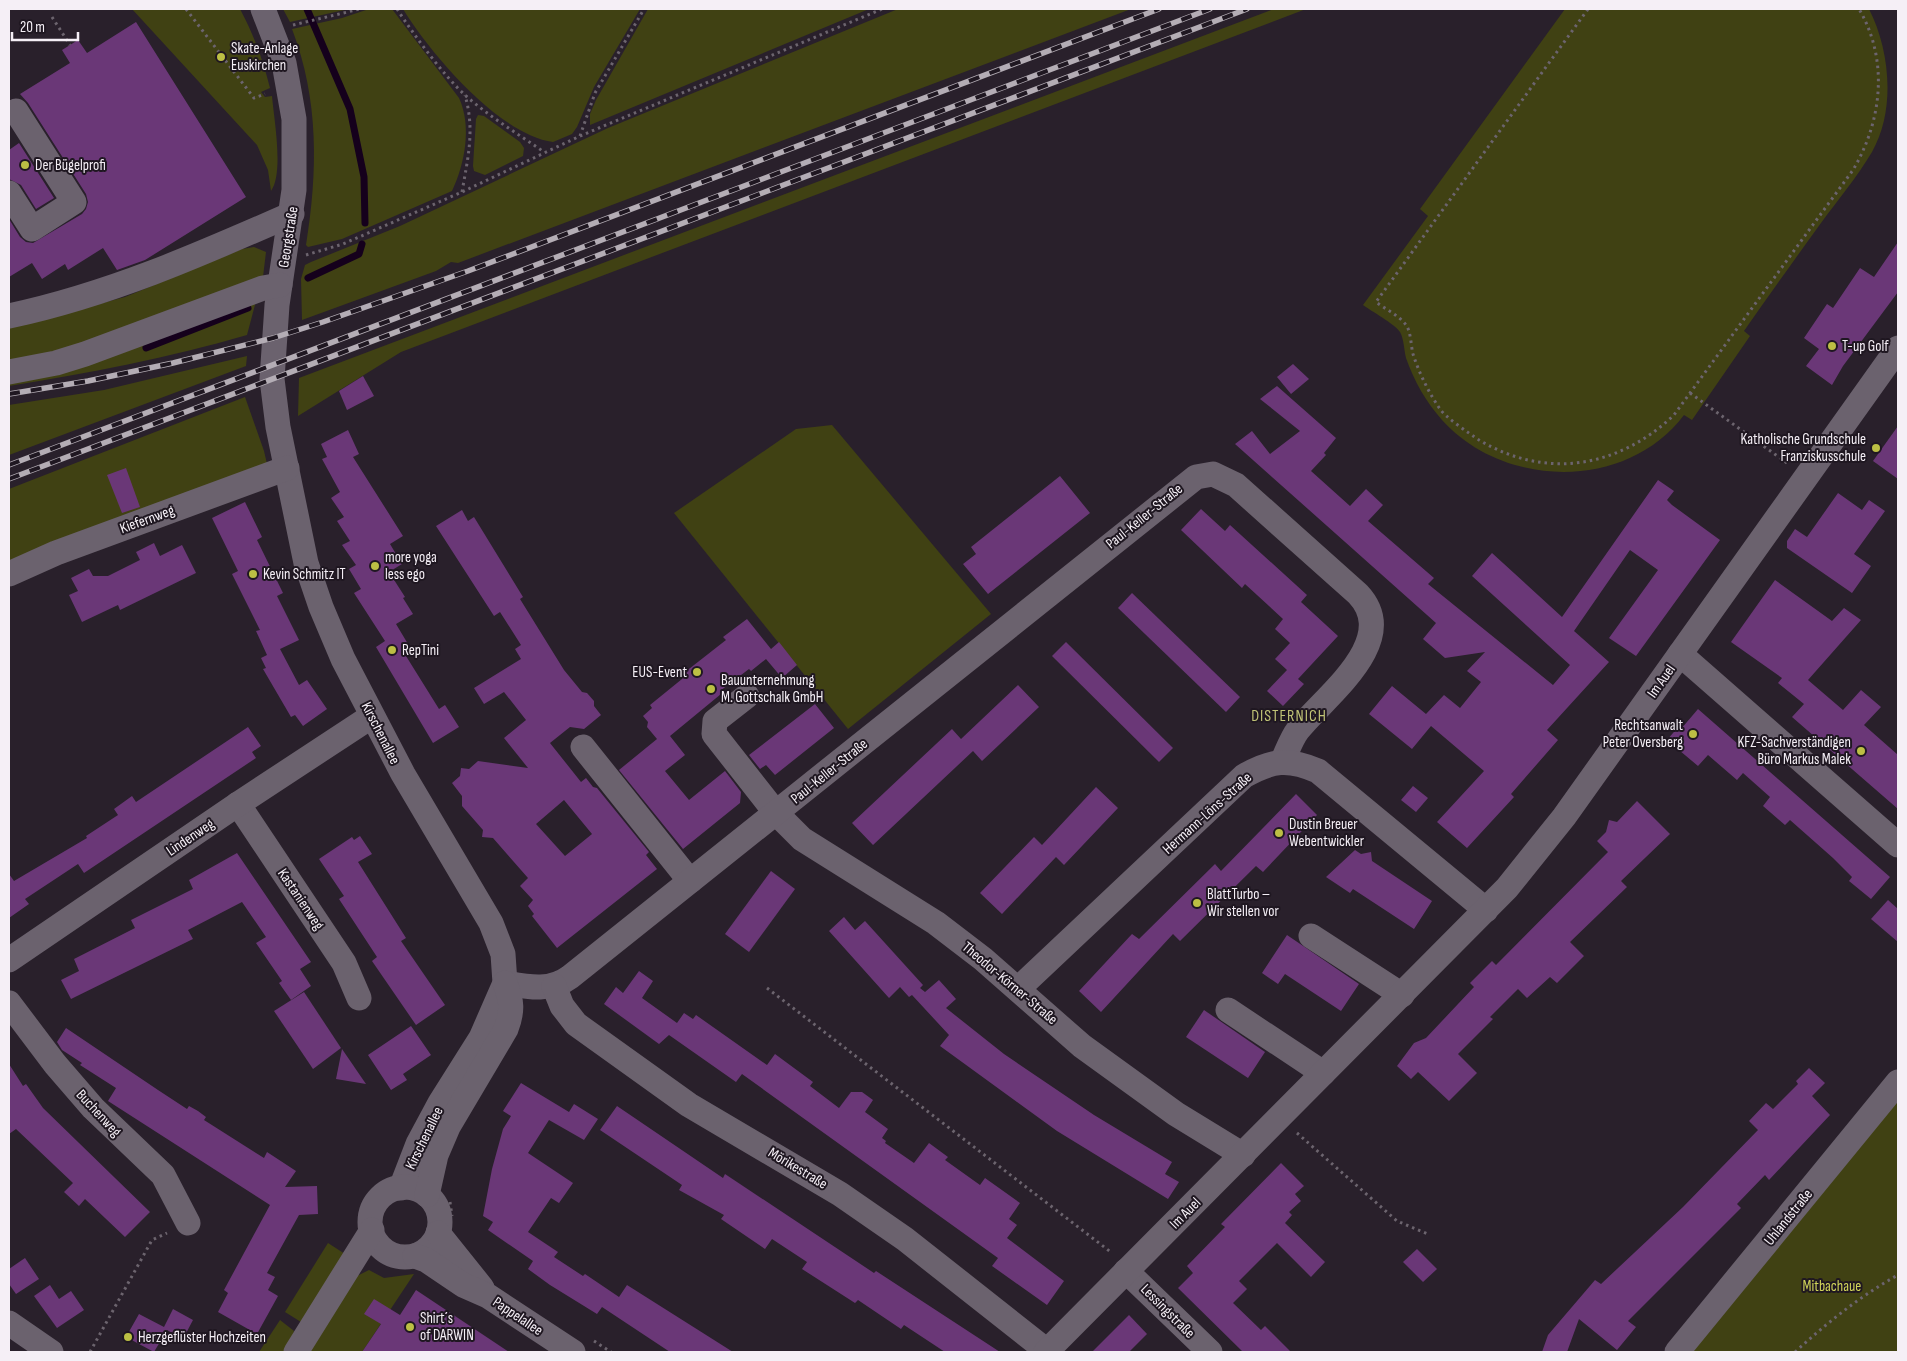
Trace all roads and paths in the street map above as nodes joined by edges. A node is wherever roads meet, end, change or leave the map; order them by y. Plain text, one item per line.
1 (186, 9) edge
2 (263, 9) edge
3 (360, 9) edge
4 (397, 9) edge
5 (644, 9) edge
6 (882, 9) edge
7 (1588, 9) edge
8 (1859, 9) edge
9 (52, 17) dead end
10 (292, 25) dead end
11 (70, 45) dead end
12 (464, 95) junction
13 (254, 98) dead end
14 (16, 111) dead end
15 (580, 136) junction
16 (545, 152) junction
17 (462, 192) junction
18 (9, 193) edge
19 (292, 214) junction
20 (301, 256) dead end
21 (280, 285) junction
22 (9, 316) edge
23 (1898, 348) edge
24 (9, 372) edge
25 (1690, 393) junction
26 (287, 468) junction
27 (1806, 477) junction
28 (9, 574) edge
29 (1680, 654) junction
30 (747, 696) dead end
31 (372, 716) junction
32 (583, 747) dead end
33 (1282, 762) junction
34 (238, 804) junction
35 (776, 813) junction
36 (1898, 845) edge
37 (690, 881) junction
38 (1486, 910) junction
39 (1311, 936) dead end
40 (9, 960) edge
41 (505, 983) junction
42 (554, 986) junction
43 (767, 988) dead end
44 (1018, 989) junction
45 (1402, 995) junction
46 (359, 998) dead end
47 (9, 1003) edge
48 (1228, 1010) dead end
49 (1323, 1073) junction
50 (1898, 1082) edge
51 (1279, 1118) junction
52 (1243, 1155) junction
53 (401, 1188) junction
54 (426, 1195) junction
55 (188, 1223) joint
56 (372, 1230) junction
57 (438, 1233) junction
58 (1428, 1234) dead end
59 (404, 1255) junction
60 (1126, 1271) junction
61 (1898, 1275) edge
62 (334, 1292) junction
63 (488, 1296) junction
64 (9, 1324) edge
65 (51, 1352) edge
66 (90, 1352) edge
67 (296, 1352) edge
68 (573, 1352) edge
69 (1047, 1352) edge
70 (1210, 1352) edge
71 (1677, 1352) edge
72 (1795, 1352) edge

1 - 13 path
2 - 19 street, Georgstraße
3 - 10 path
4 - 12 path
5 - 15 path
6 - 15 path
7 - 25 path
8 - 25 path
9 - 11 path
12 - 16 path
12 - 17 path
14 - 18 street
15 - 16 path
16 - 17 path
17 - 20 path
19 - 21 street, Georgstraße
19 - 22 street
21 - 24 street
21 - 26 street, Georgstraße
23 - 27 street, Im Auel
25 - 27 path
26 - 28 street, Kiefernweg
26 - 31 street, Kirschenallee
27 - 29 street, Im Auel
29 - 36 street
29 - 38 street, Im Auel
30 - 35 street, Paul-Keller-Straße
31 - 34 street, Lindenweg
31 - 41 street, Kirschenallee
32 - 37 street
33 - 35 street, Paul-Keller-Straße
33 - 38 street, Hermann-Löns-Straße
33 - 44 street, Hermann-Löns-Straße
34 - 40 street, Lindenweg
34 - 46 street, Kastanienweg
35 - 37 street, Paul-Keller-Straße
35 - 44 street, Theodor-Körner-Straße
37 - 42 street, Paul-Keller-Straße
38 - 45 street, Im Auel
39 - 45 street
41 - 42 street, Paul-Keller-Straße
41 - 53 street, Kirschenallee
41 - 54 street, Kirschenallee
42 - 69 street, Mörikestraße
43 - 60 path
44 - 52 street, Theodor-Körner-Straße
45 - 49 street, Im Auel
47 - 55 street, Buchenweg
48 - 49 street
49 - 51 street, Im Auel
50 - 71 street, Uhlandstraße
51 - 52 street, Im Auel
51 - 58 path
52 - 60 street, Im Auel
53 - 54 street
53 - 56 street
54 - 57 street
55 - 66 path
56 - 59 street
56 - 62 street
57 - 59 street
57 - 63 street, Pappelallee
59 - 62 street
59 - 63 street, Pappelallee
60 - 69 street, Im Auel
60 - 70 street, Lessingstraße
61 - 72 path
62 - 67 street
63 - 68 street, Pappelallee
64 - 65 street

